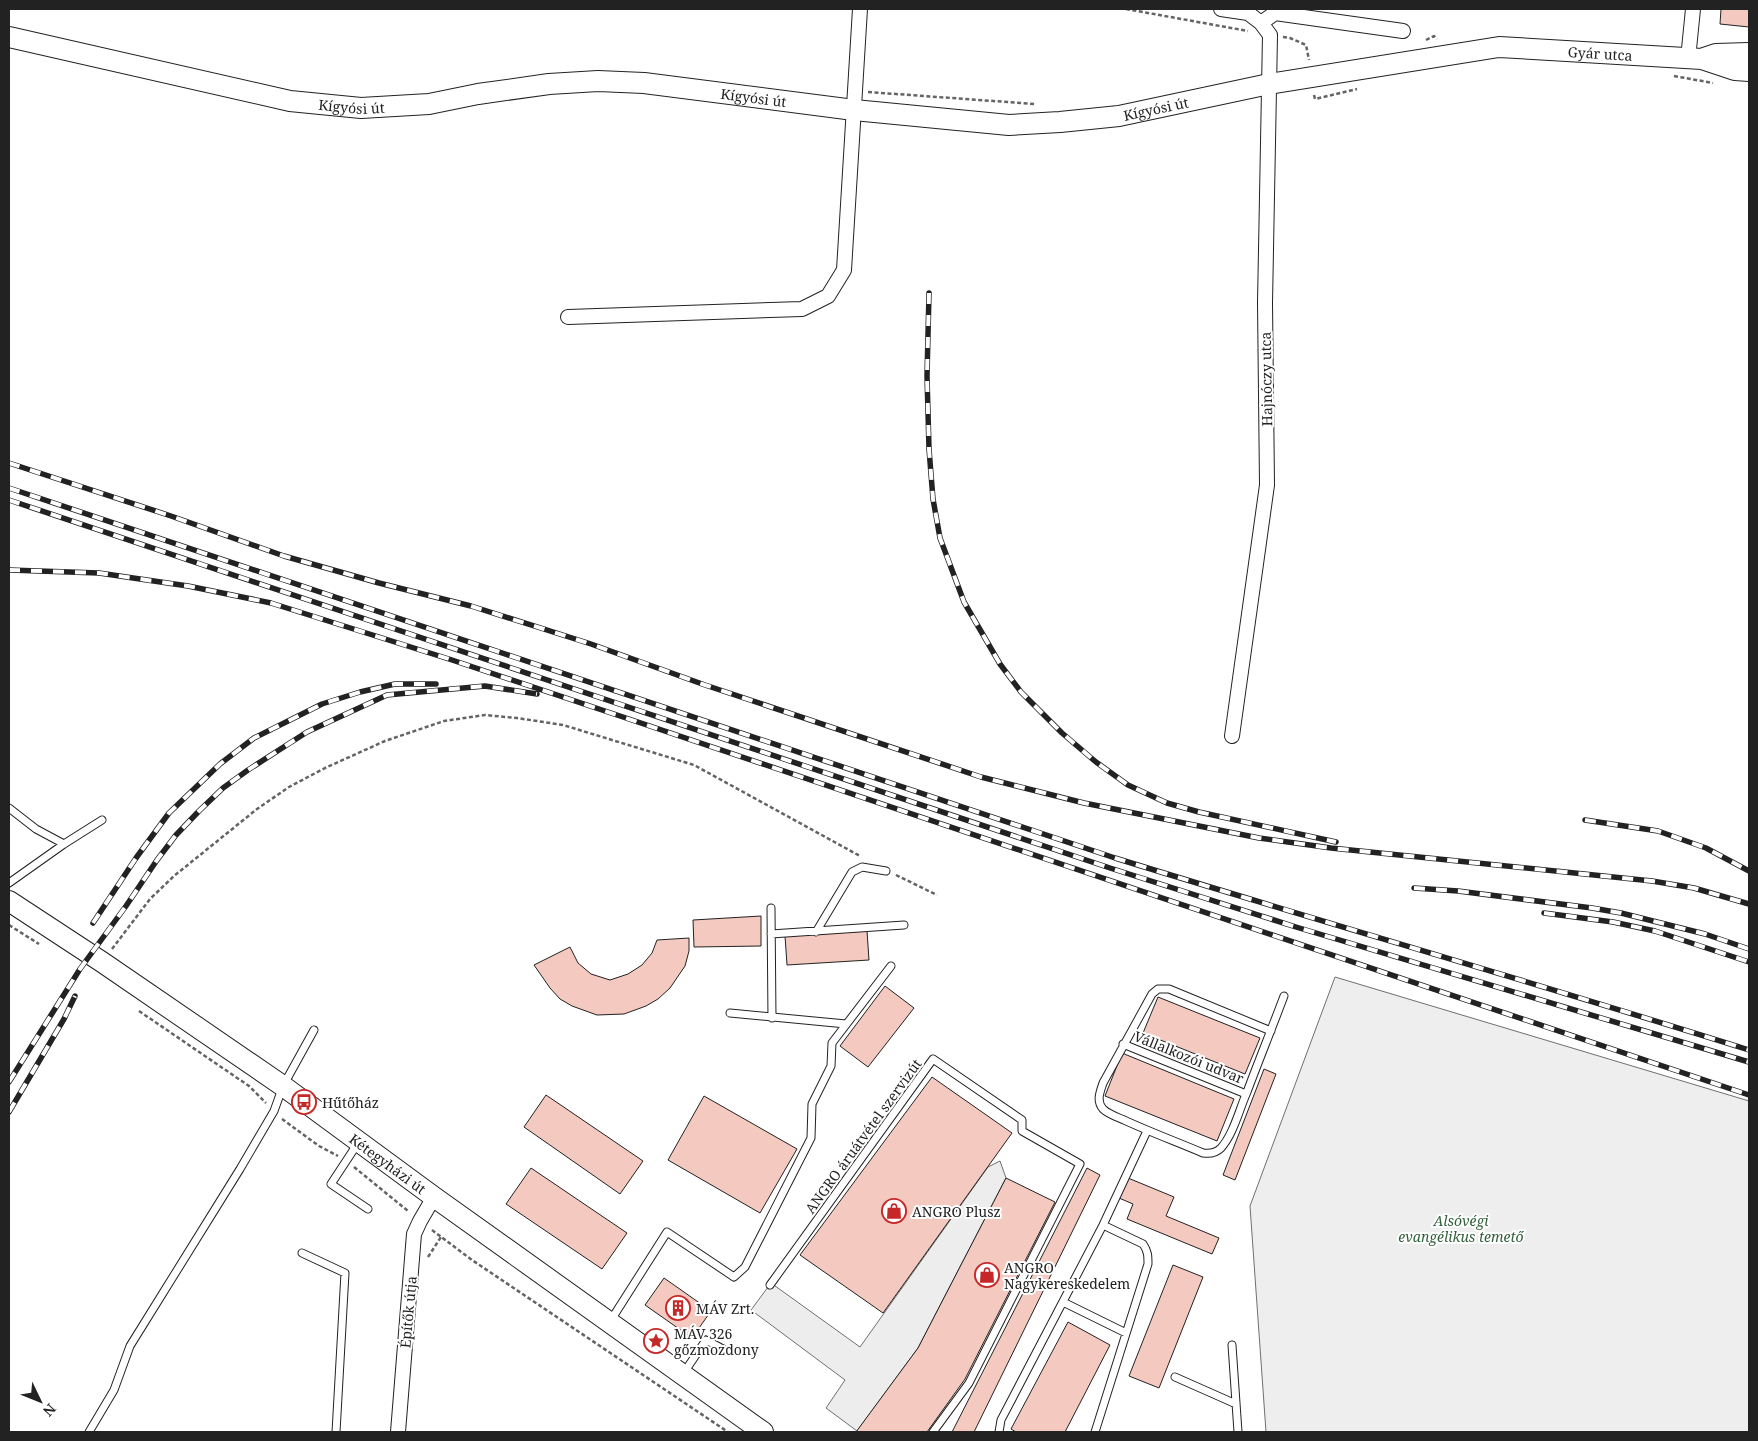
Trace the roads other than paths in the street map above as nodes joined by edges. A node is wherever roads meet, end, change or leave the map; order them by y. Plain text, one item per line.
1 (860, 9) edge
2 (1221, 9) edge
3 (1693, 9) edge
4 (1261, 23) junction
5 (1402, 30) dead end
6 (9, 37) edge
7 (1499, 47) joint
8 (1749, 53) edge
9 (1695, 59) junction
10 (1749, 72) edge
11 (1269, 84) junction
12 (854, 101) junction
13 (568, 317) dead end
14 (1232, 736) dead end
15 (9, 808) edge
16 (102, 820) dead end
17 (64, 844) junction
18 (886, 871) road end
19 (9, 883) edge
20 (9, 901) edge
21 (771, 908) dead end
22 (904, 926) dead end
23 (816, 932) junction
24 (772, 934) junction
25 (891, 966) dead end
26 (1284, 996) dead end
27 (730, 1013) dead end
28 (772, 1018) junction
29 (846, 1024) junction
30 (314, 1030) dead end
31 (1271, 1031) junction
32 (1123, 1044) junction
33 (283, 1086) junction
34 (1246, 1094) junction
35 (1147, 1131) junction
36 (358, 1143) junction
37 (434, 1197) junction
38 (368, 1209) dead end
39 (1103, 1225) junction
40 (302, 1253) dead end
41 (770, 1286) dead end
42 (1063, 1302) junction
43 (610, 1323) junction
44 (1126, 1333) junction
45 (1232, 1345) dead end
46 (723, 1349) dead end
47 (682, 1374) junction
48 (1174, 1377) dead end
49 (1236, 1404) junction
50 (89, 1432) edge
51 (336, 1432) edge
52 (398, 1432) edge
53 (764, 1432) edge
54 (933, 1432) edge
55 (999, 1432) edge
56 (1095, 1432) edge
57 (1238, 1432) edge

1 - 12 street
2 - 4 street
3 - 9 street
4 - 5 street
4 - 11 street, Hajnóczy utca
6 - 12 main road, Kígyósi út
7 - 9 main road, Gyár utca
7 - 11 main road, Kígyósi út
8 - 9 main road, Gyár utca
9 - 10 main road, Gyár utca
11 - 12 main road, Kígyósi út
11 - 14 street, Hajnóczy utca
12 - 13 street
15 - 17 lane
16 - 17 lane
17 - 19 lane
18 - 23 lane
20 - 33 main road, Kétegyházi út
21 - 24 lane
22 - 23 lane
23 - 24 lane
24 - 28 lane
25 - 29 lane
26 - 31 lane
27 - 28 lane
28 - 29 lane
29 - 43 lane
30 - 33 lane
31 - 32 lane
31 - 34 lane
32 - 34 lane, Vállalkozói udvar
32 - 35 lane
33 - 36 main road, Kétegyházi út
33 - 50 lane
34 - 35 lane
35 - 39 lane
36 - 37 main road, Kétegyházi út
36 - 38 lane
37 - 43 main road, Kétegyházi út
37 - 52 street, Építők útja
39 - 42 lane
39 - 44 lane
40 - 51 lane
41 - 54 lane, ANGRO áruátvétel szervizút
42 - 44 lane
42 - 55 lane
43 - 47 main road, Kétegyházi út
44 - 56 lane
45 - 49 lane
46 - 47 lane
47 - 53 main road, Kétegyházi út
48 - 49 lane
49 - 57 lane

